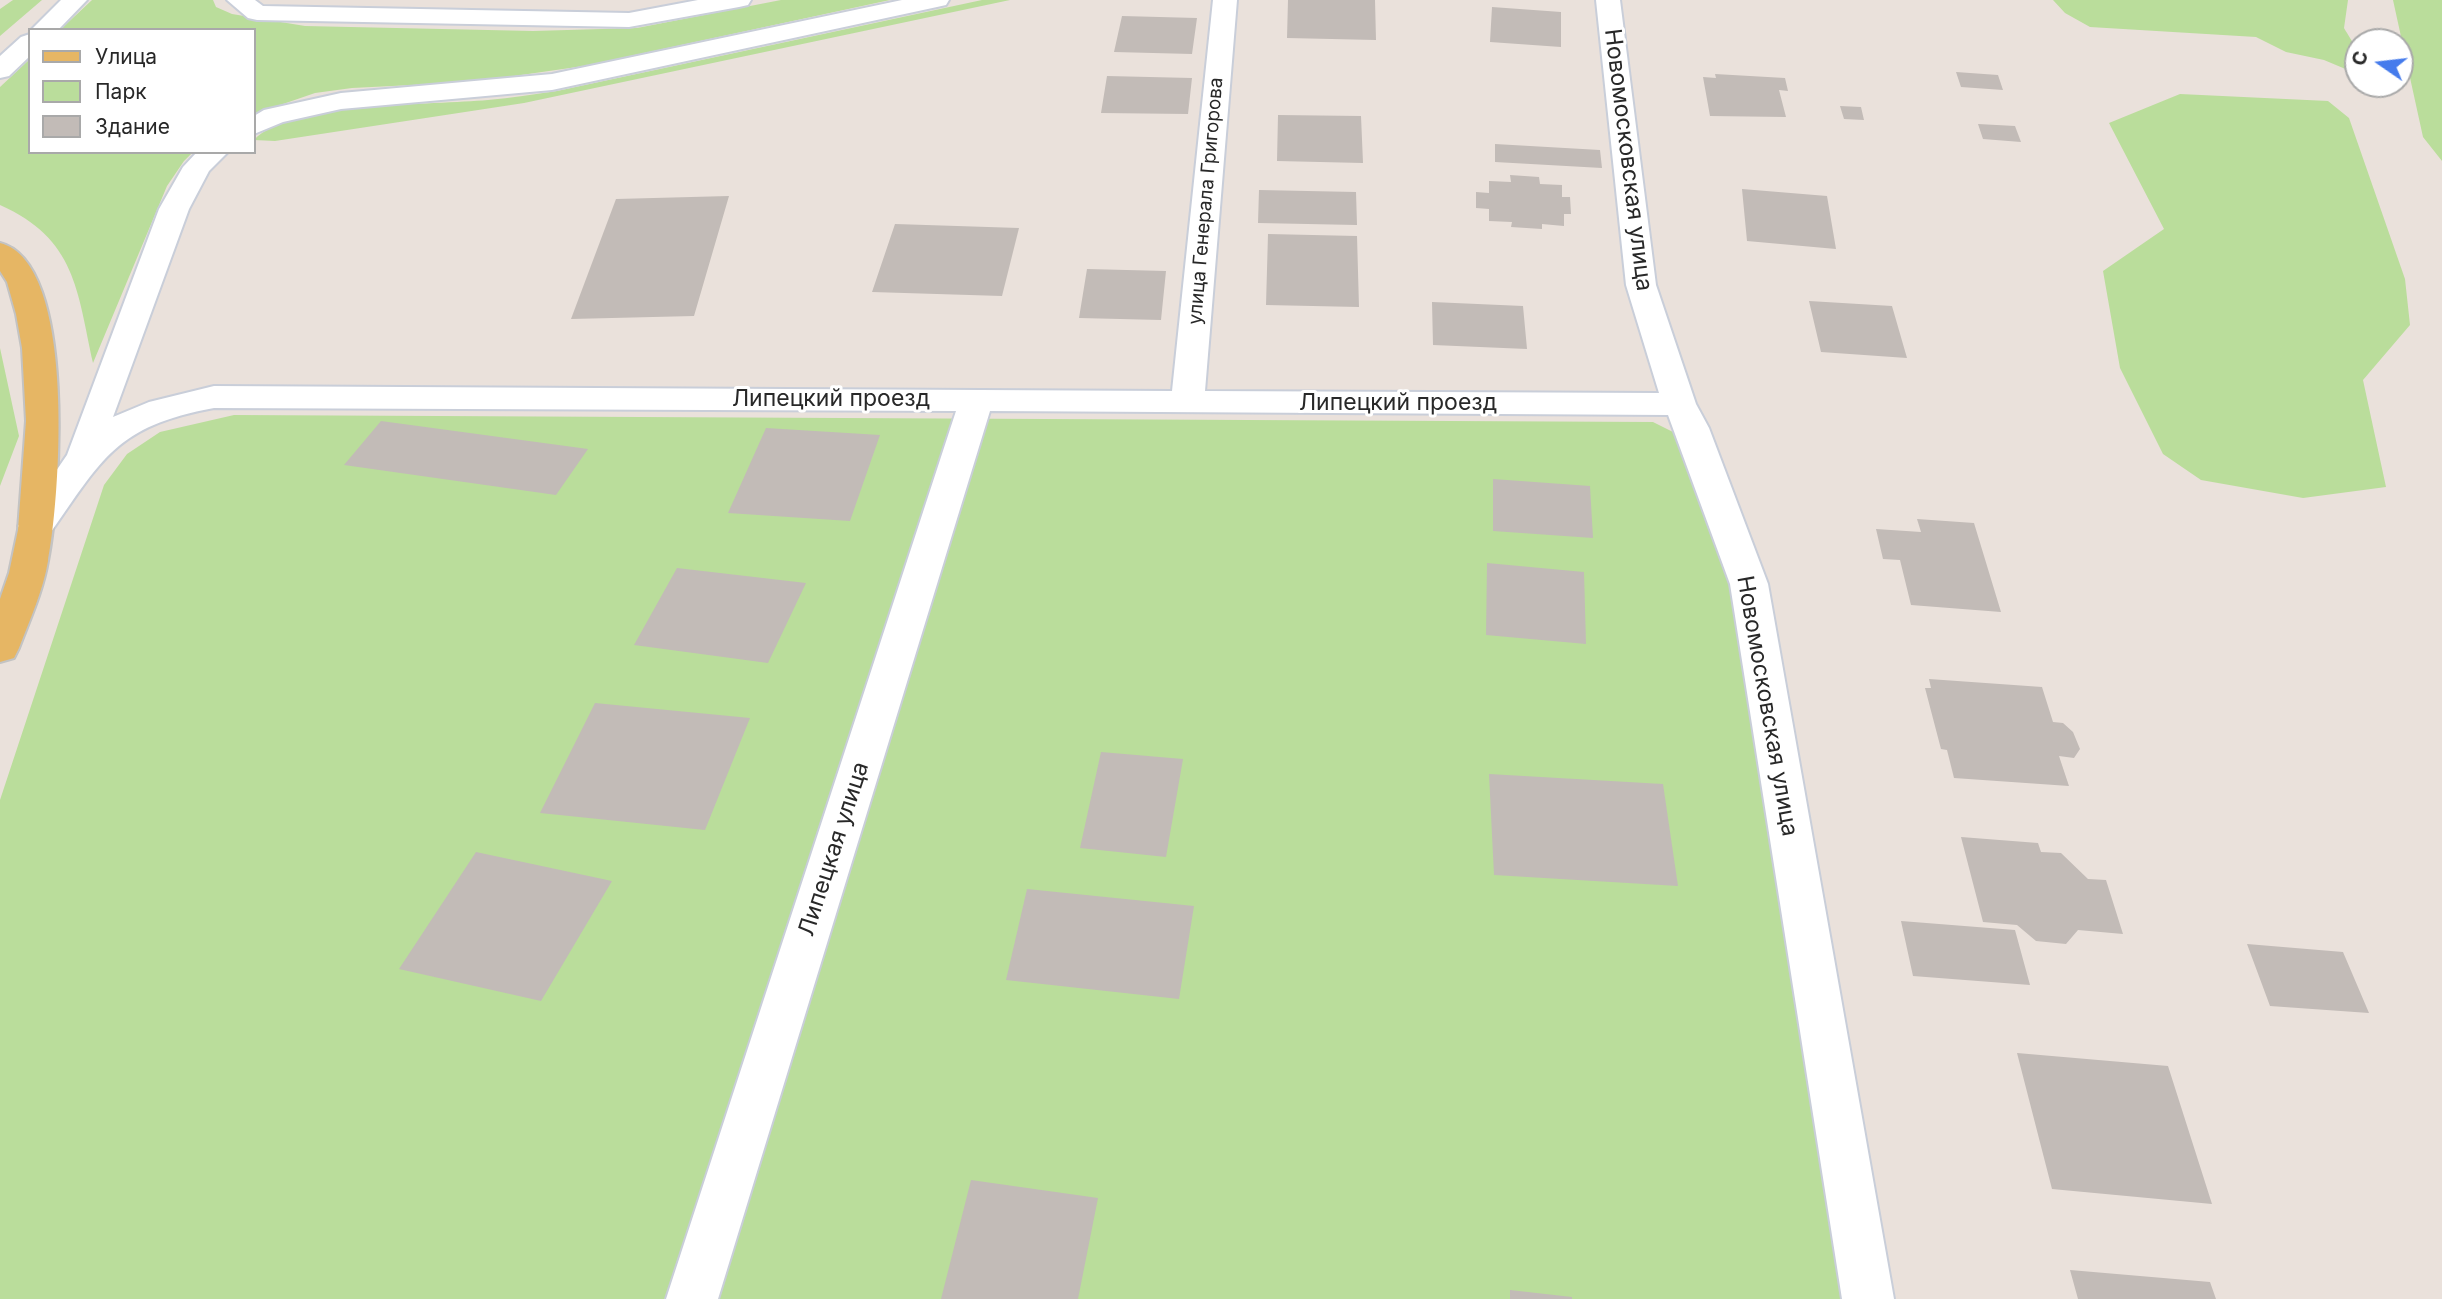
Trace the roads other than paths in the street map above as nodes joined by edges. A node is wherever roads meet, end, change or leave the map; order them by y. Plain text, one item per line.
1 (75, 0) edge
2 (239, 0) edge
3 (739, 0) edge
4 (937, 0) edge
5 (1225, 0) edge
6 (1608, 0) edge
7 (45, 28) edge
8 (28, 44) edge
9 (0, 70) edge
10 (256, 125) edge
11 (212, 154) edge
12 (0, 252) edge
13 (977, 400) junction
14 (1187, 403) junction
15 (1679, 404) junction
16 (85, 457) junction
17 (36, 526) junction
18 (0, 648) edge
19 (692, 1299) edge
20 (1868, 1299) edge

1 - 7 street
2 - 3 street
4 - 10 street
5 - 14 street, улица Генерала Григорова
6 - 15 street, Новомосковская улица
8 - 9 street
11 - 16 street
12 - 17 main road
13 - 14 street, Липецкий проезд
13 - 16 street, Липецкий проезд
13 - 19 street, Липецкая улица
14 - 15 street, Липецкий проезд
15 - 20 street, Новомосковская улица
16 - 17 street, Липецкий проезд
17 - 18 main road

